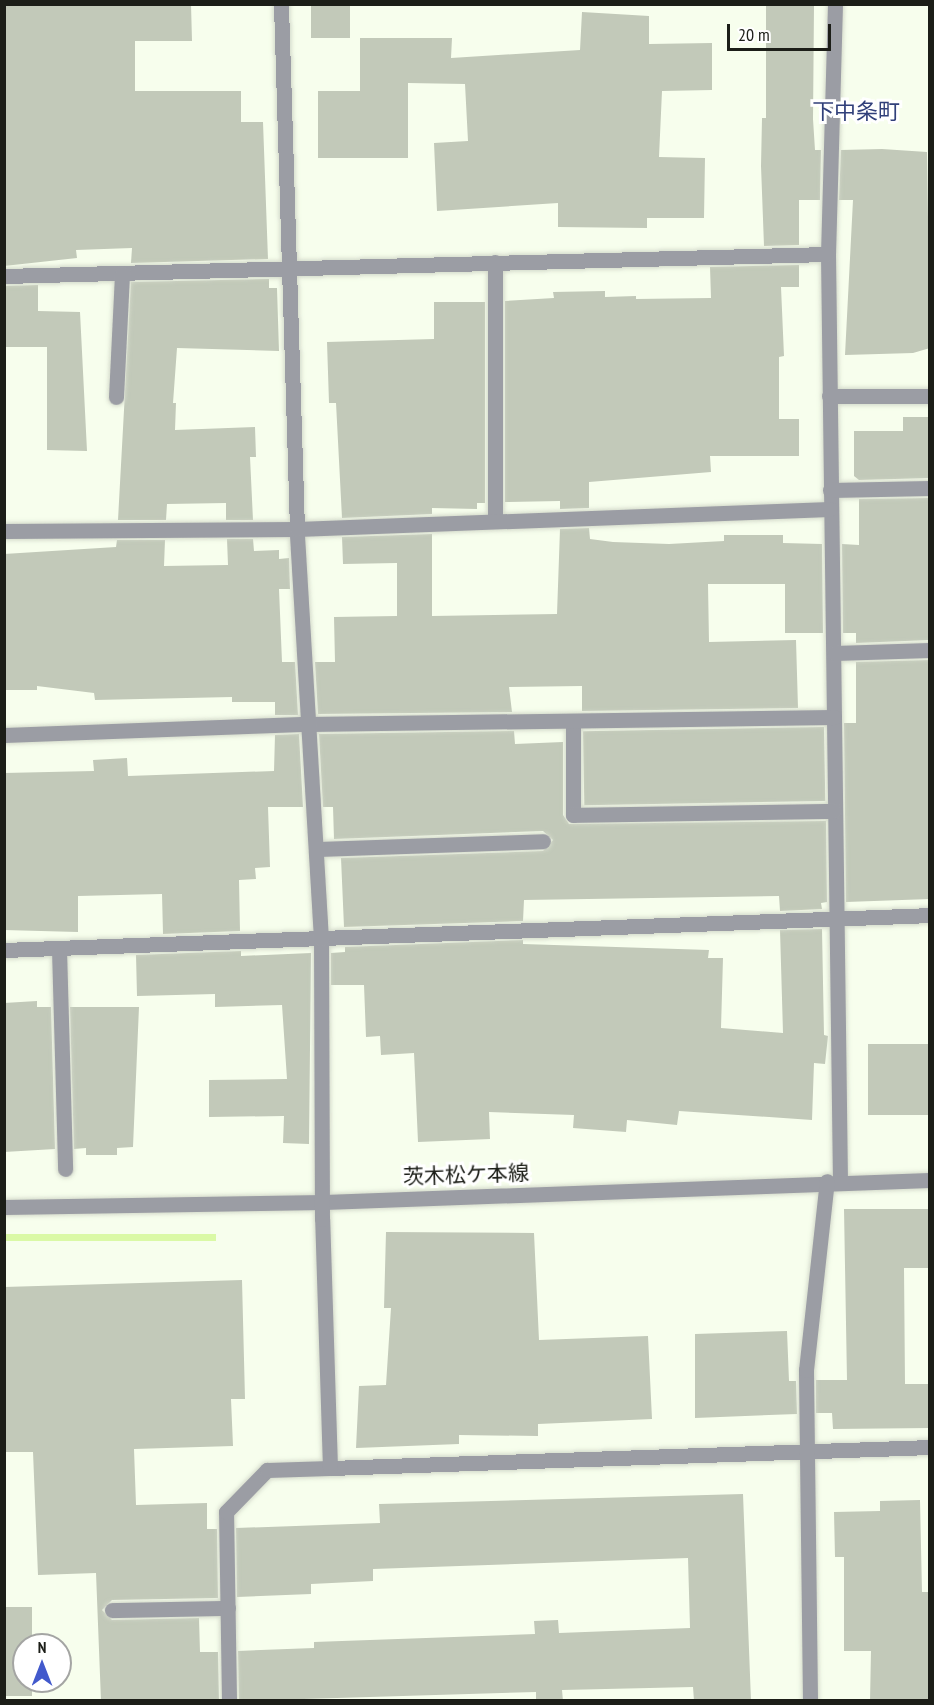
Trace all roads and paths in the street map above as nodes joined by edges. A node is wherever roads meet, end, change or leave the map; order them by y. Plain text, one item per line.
1 (281, 4) edge
2 (835, 4) edge
3 (828, 254) junction
4 (495, 262) junction
5 (289, 268) junction
6 (122, 273) junction
7 (4, 276) edge
8 (829, 396) junction
9 (930, 396) edge
10 (116, 397) dead end
11 (930, 488) edge
12 (830, 490) junction
13 (830, 509) junction
14 (495, 521) junction
15 (297, 529) junction
16 (4, 531) edge
17 (930, 650) edge
18 (834, 653) junction
19 (834, 717) junction
20 (573, 721) junction
21 (308, 724) junction
22 (4, 735) edge
23 (834, 811) junction
24 (543, 841) dead end
25 (318, 849) junction
26 (930, 915) edge
27 (835, 918) junction
28 (321, 939) junction
29 (58, 949) junction
30 (4, 950) edge
31 (65, 1169) dead end
32 (930, 1180) edge
33 (834, 1181) junction
34 (324, 1202) junction
35 (4, 1207) edge
36 (930, 1448) edge
37 (810, 1451) junction
38 (330, 1468) junction
39 (228, 1608) junction
40 (112, 1610) dead end
41 (229, 1701) edge
42 (810, 1701) edge

1 - 5 street
2 - 3 street
3 - 4 street
3 - 8 street
4 - 5 street
4 - 14 street
5 - 6 street
5 - 15 street
6 - 7 street
6 - 10 street
8 - 9 street
8 - 12 street
11 - 12 street
12 - 13 street
13 - 14 street
13 - 18 street
14 - 15 street
15 - 16 street
15 - 21 street
17 - 18 street
18 - 19 street
19 - 20 street
19 - 23 street
20 - 21 street
20 - 23 street
21 - 22 street
21 - 25 street
23 - 27 street
24 - 25 street
25 - 28 street
26 - 27 street
27 - 28 street
27 - 33 street
28 - 29 street
28 - 34 street
29 - 30 street
29 - 31 street
32 - 33 street, 茨木松ケ本線
33 - 34 street, 茨木松ケ本線
33 - 37 street
34 - 35 street, 茨木松ケ本線
34 - 38 street
36 - 37 street
37 - 38 street
37 - 42 street
38 - 39 street
39 - 40 street
39 - 41 street

